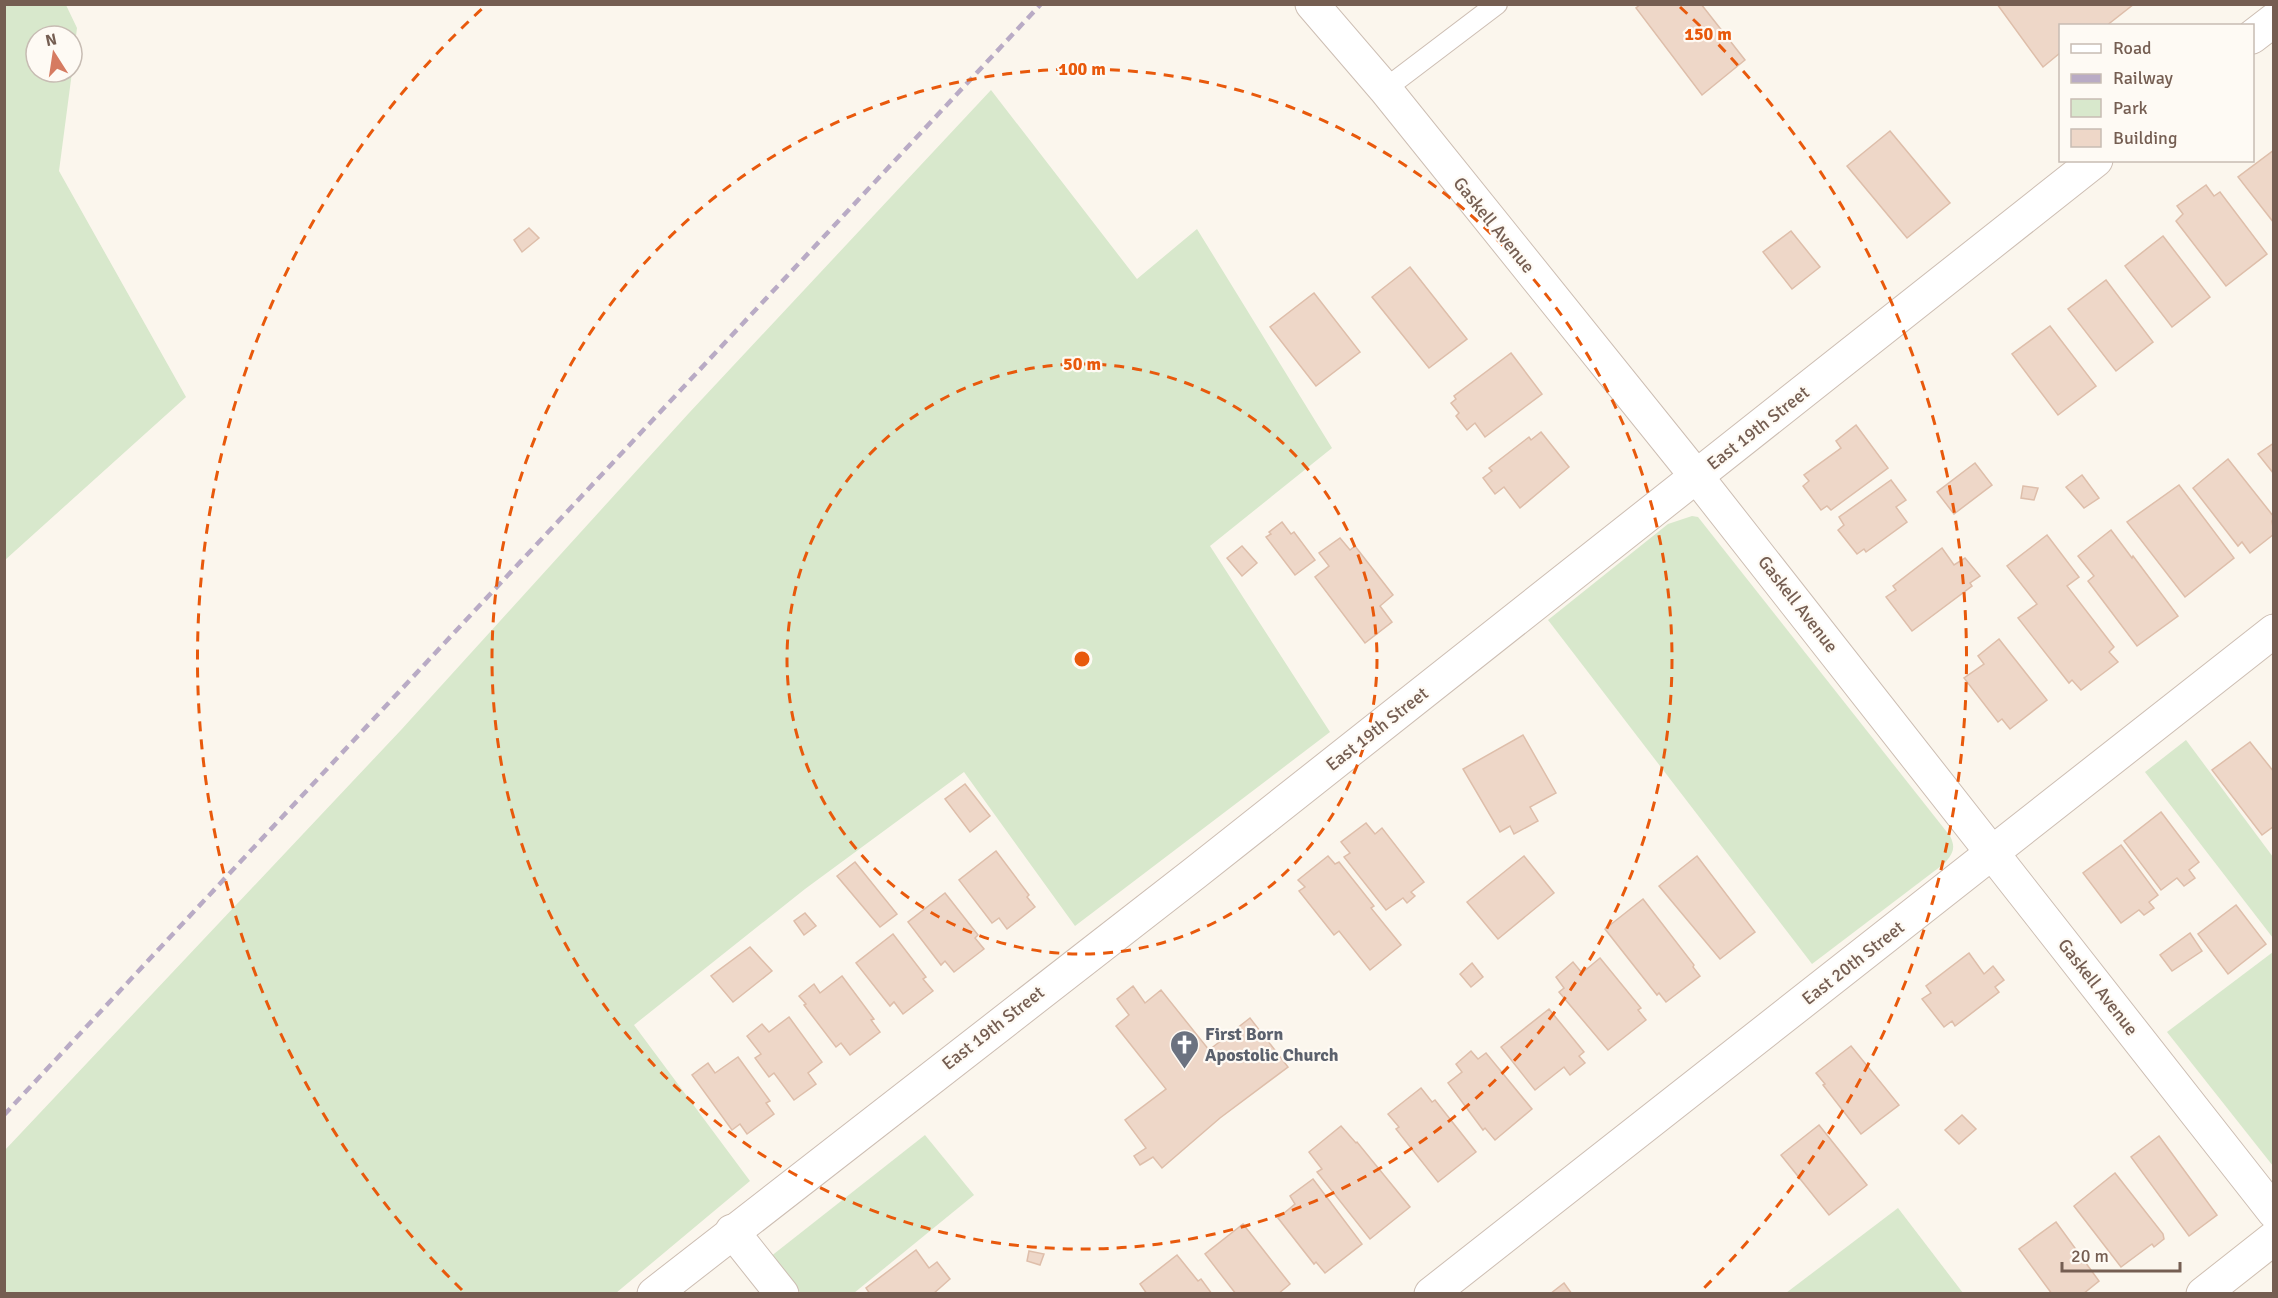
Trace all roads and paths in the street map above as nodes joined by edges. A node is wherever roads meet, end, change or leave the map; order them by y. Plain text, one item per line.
1 (1312, 4) edge
2 (1497, 4) edge
3 (2274, 20) edge
4 (2254, 36) edge
5 (1385, 89) junction
6 (2093, 162) edge
7 (1697, 477) junction
8 (2274, 631) edge
9 (1992, 852) junction
10 (2274, 1212) edge
11 (732, 1231) junction
12 (2274, 1238) edge
13 (654, 1293) edge
14 (782, 1293) edge
15 (1431, 1293) edge
16 (2204, 1293) edge

1 - 5 street, Gaskell Avenue
2 - 5 lane
3 - 4 street
5 - 7 street, Gaskell Avenue
6 - 7 street, East 19th Street
7 - 9 street, Gaskell Avenue
7 - 11 street, East 19th Street
8 - 9 street, East 20th Street
9 - 10 street, Gaskell Avenue
9 - 15 street, East 20th Street
11 - 13 street, East 19th Street
11 - 14 street
12 - 16 street

